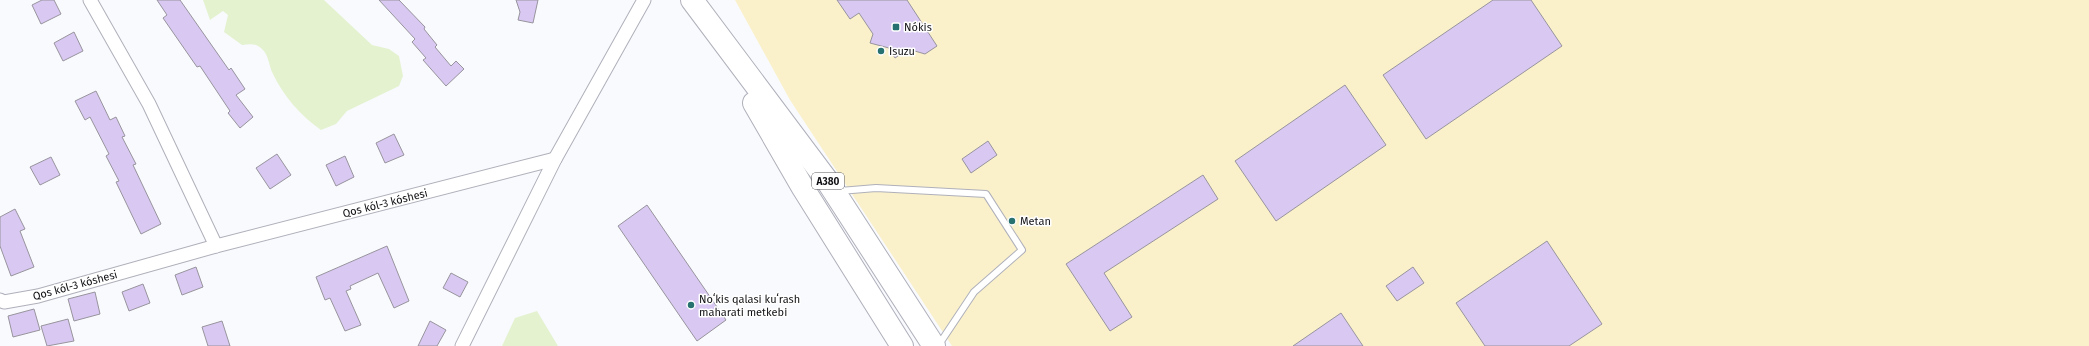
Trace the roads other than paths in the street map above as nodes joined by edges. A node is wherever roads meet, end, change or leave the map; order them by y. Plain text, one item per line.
1 (90, 0) edge
2 (644, 0) edge
3 (692, 0) edge
4 (709, 24) junction
5 (555, 159) junction
6 (834, 192) junction
7 (216, 246) junction
8 (0, 289) edge
9 (2, 301) edge
10 (462, 346) edge
11 (902, 346) edge
12 (934, 346) edge
13 (938, 346) edge

1 - 7 street
2 - 5 street
3 - 4 highway, A380
4 - 6 highway, A380
4 - 11 highway, A380
5 - 7 street, Qos kól-3 kóshesi
5 - 10 street
6 - 12 highway, A380
6 - 13 lane
7 - 9 street, Qos kól-3 kóshesi
8 - 9 street, Qos kól-3 kóshesi

